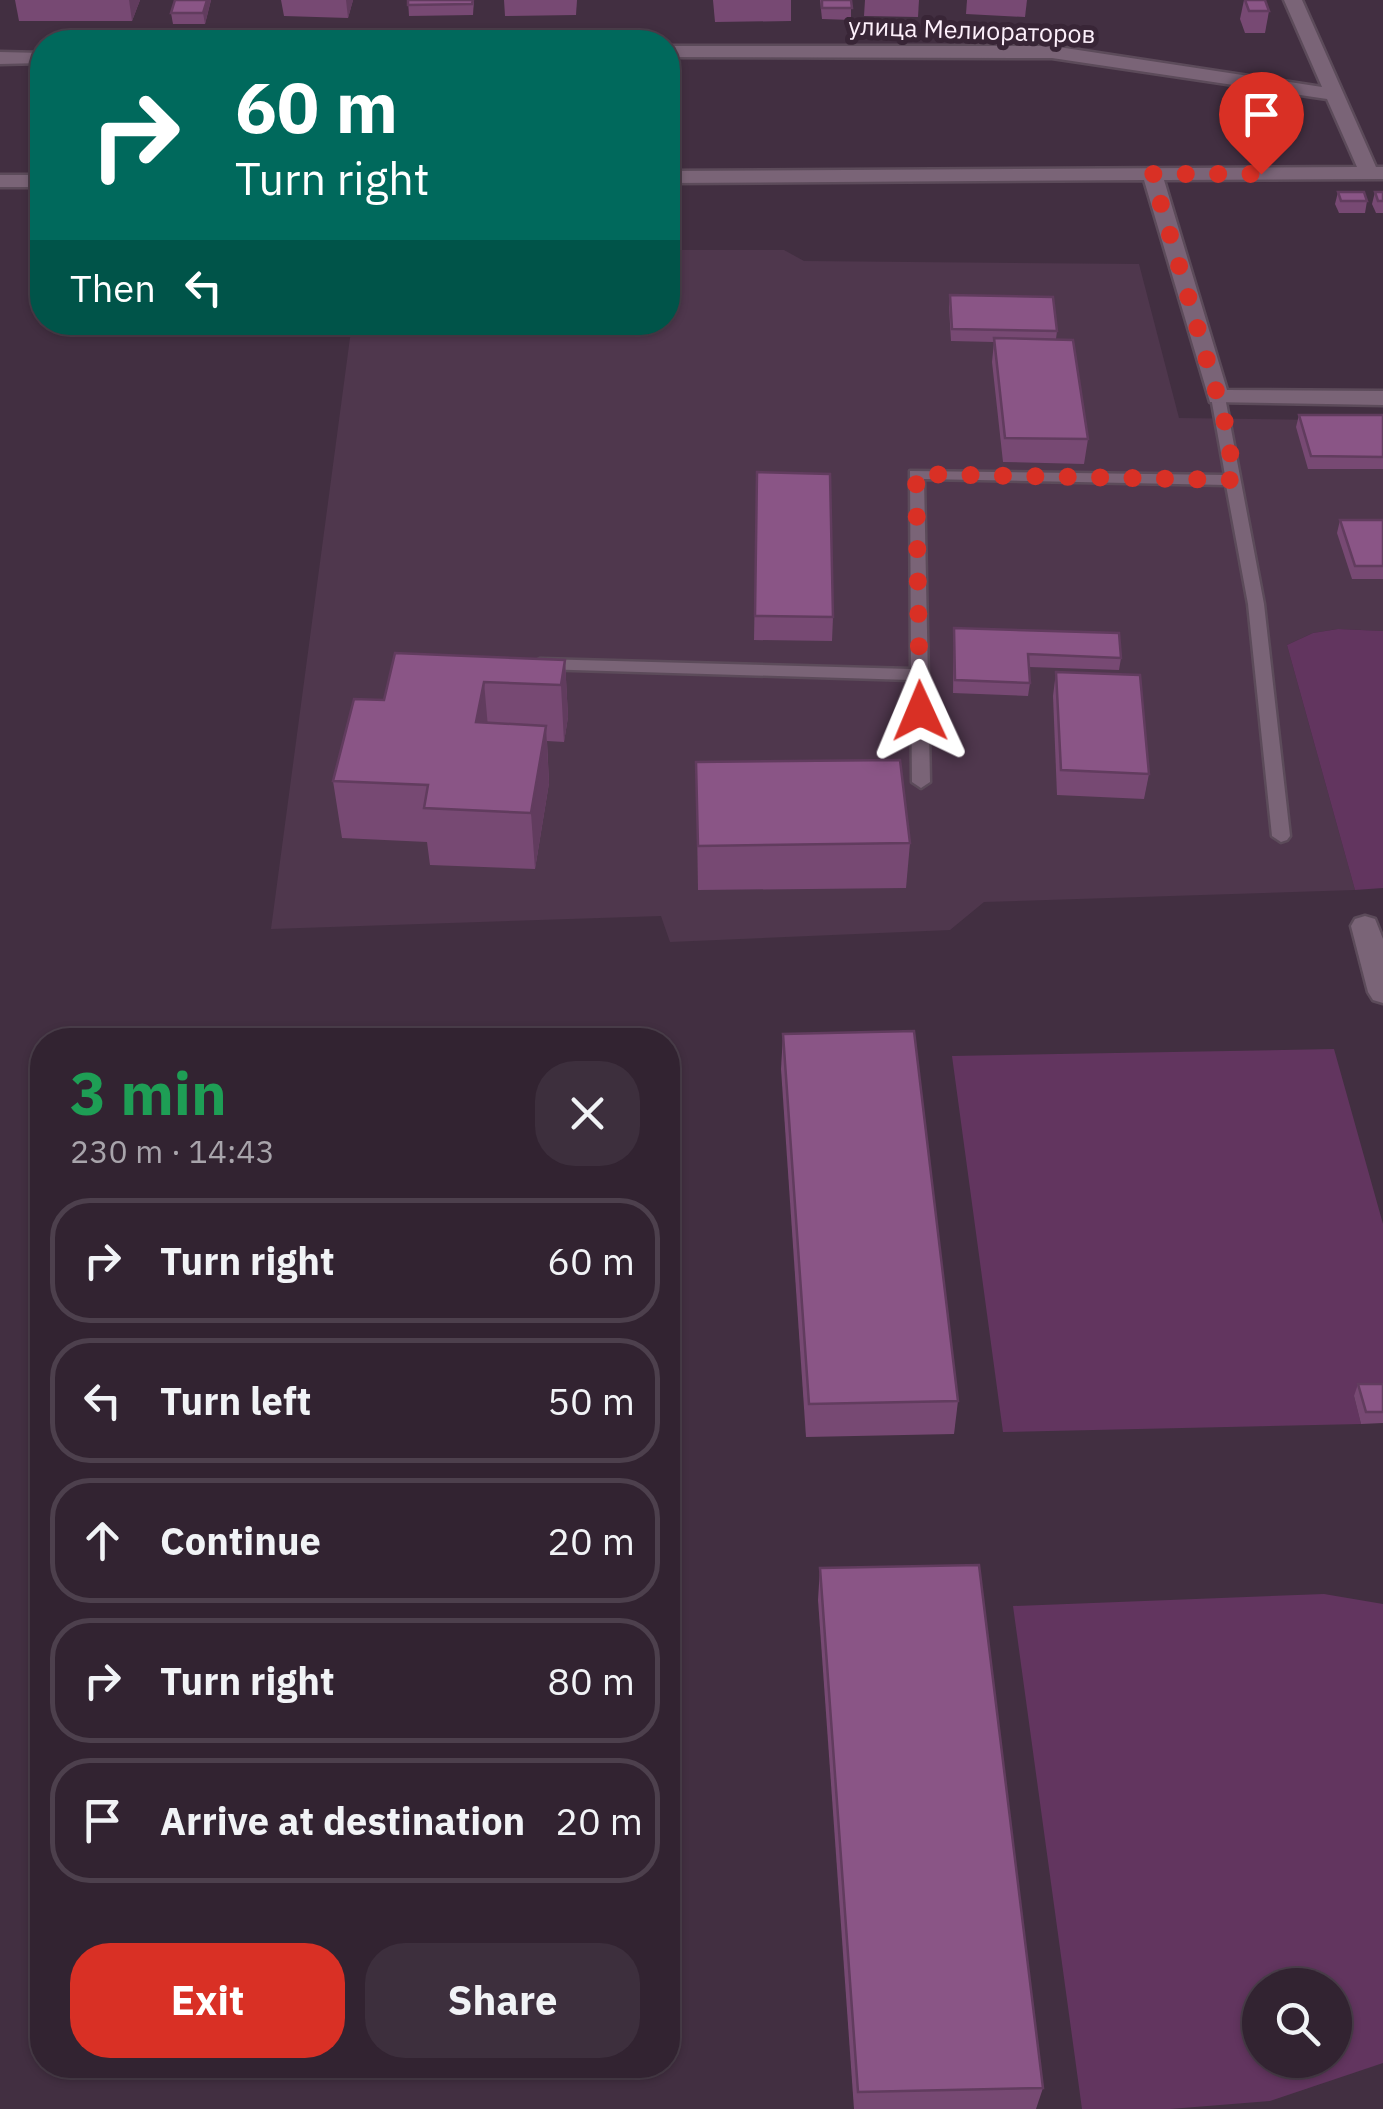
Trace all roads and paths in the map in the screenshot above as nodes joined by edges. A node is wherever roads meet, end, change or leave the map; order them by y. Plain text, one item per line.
1 (1293, 0) edge
2 (680, 52) edge
3 (0, 58) edge
4 (30, 58) edge
5 (1332, 94) junction
6 (1376, 173) edge
7 (1152, 174) junction
8 (680, 178) edge
9 (0, 181) edge
10 (30, 181) edge
11 (1218, 397) junction
12 (1383, 398) edge
13 (1235, 480) junction
14 (515, 663) edge
15 (920, 675) junction
16 (921, 782) dead end
17 (1281, 836) dead end
18 (1365, 926) dead end
19 (1383, 992) edge

1 - 5 street
2 - 5 street, улица Мелиораторов
3 - 4 street
5 - 6 street
6 - 7 street
7 - 8 street
7 - 11 street
9 - 10 street
11 - 12 street
11 - 13 lane
13 - 15 lane
13 - 17 lane
14 - 15 lane
15 - 16 lane
18 - 19 street

